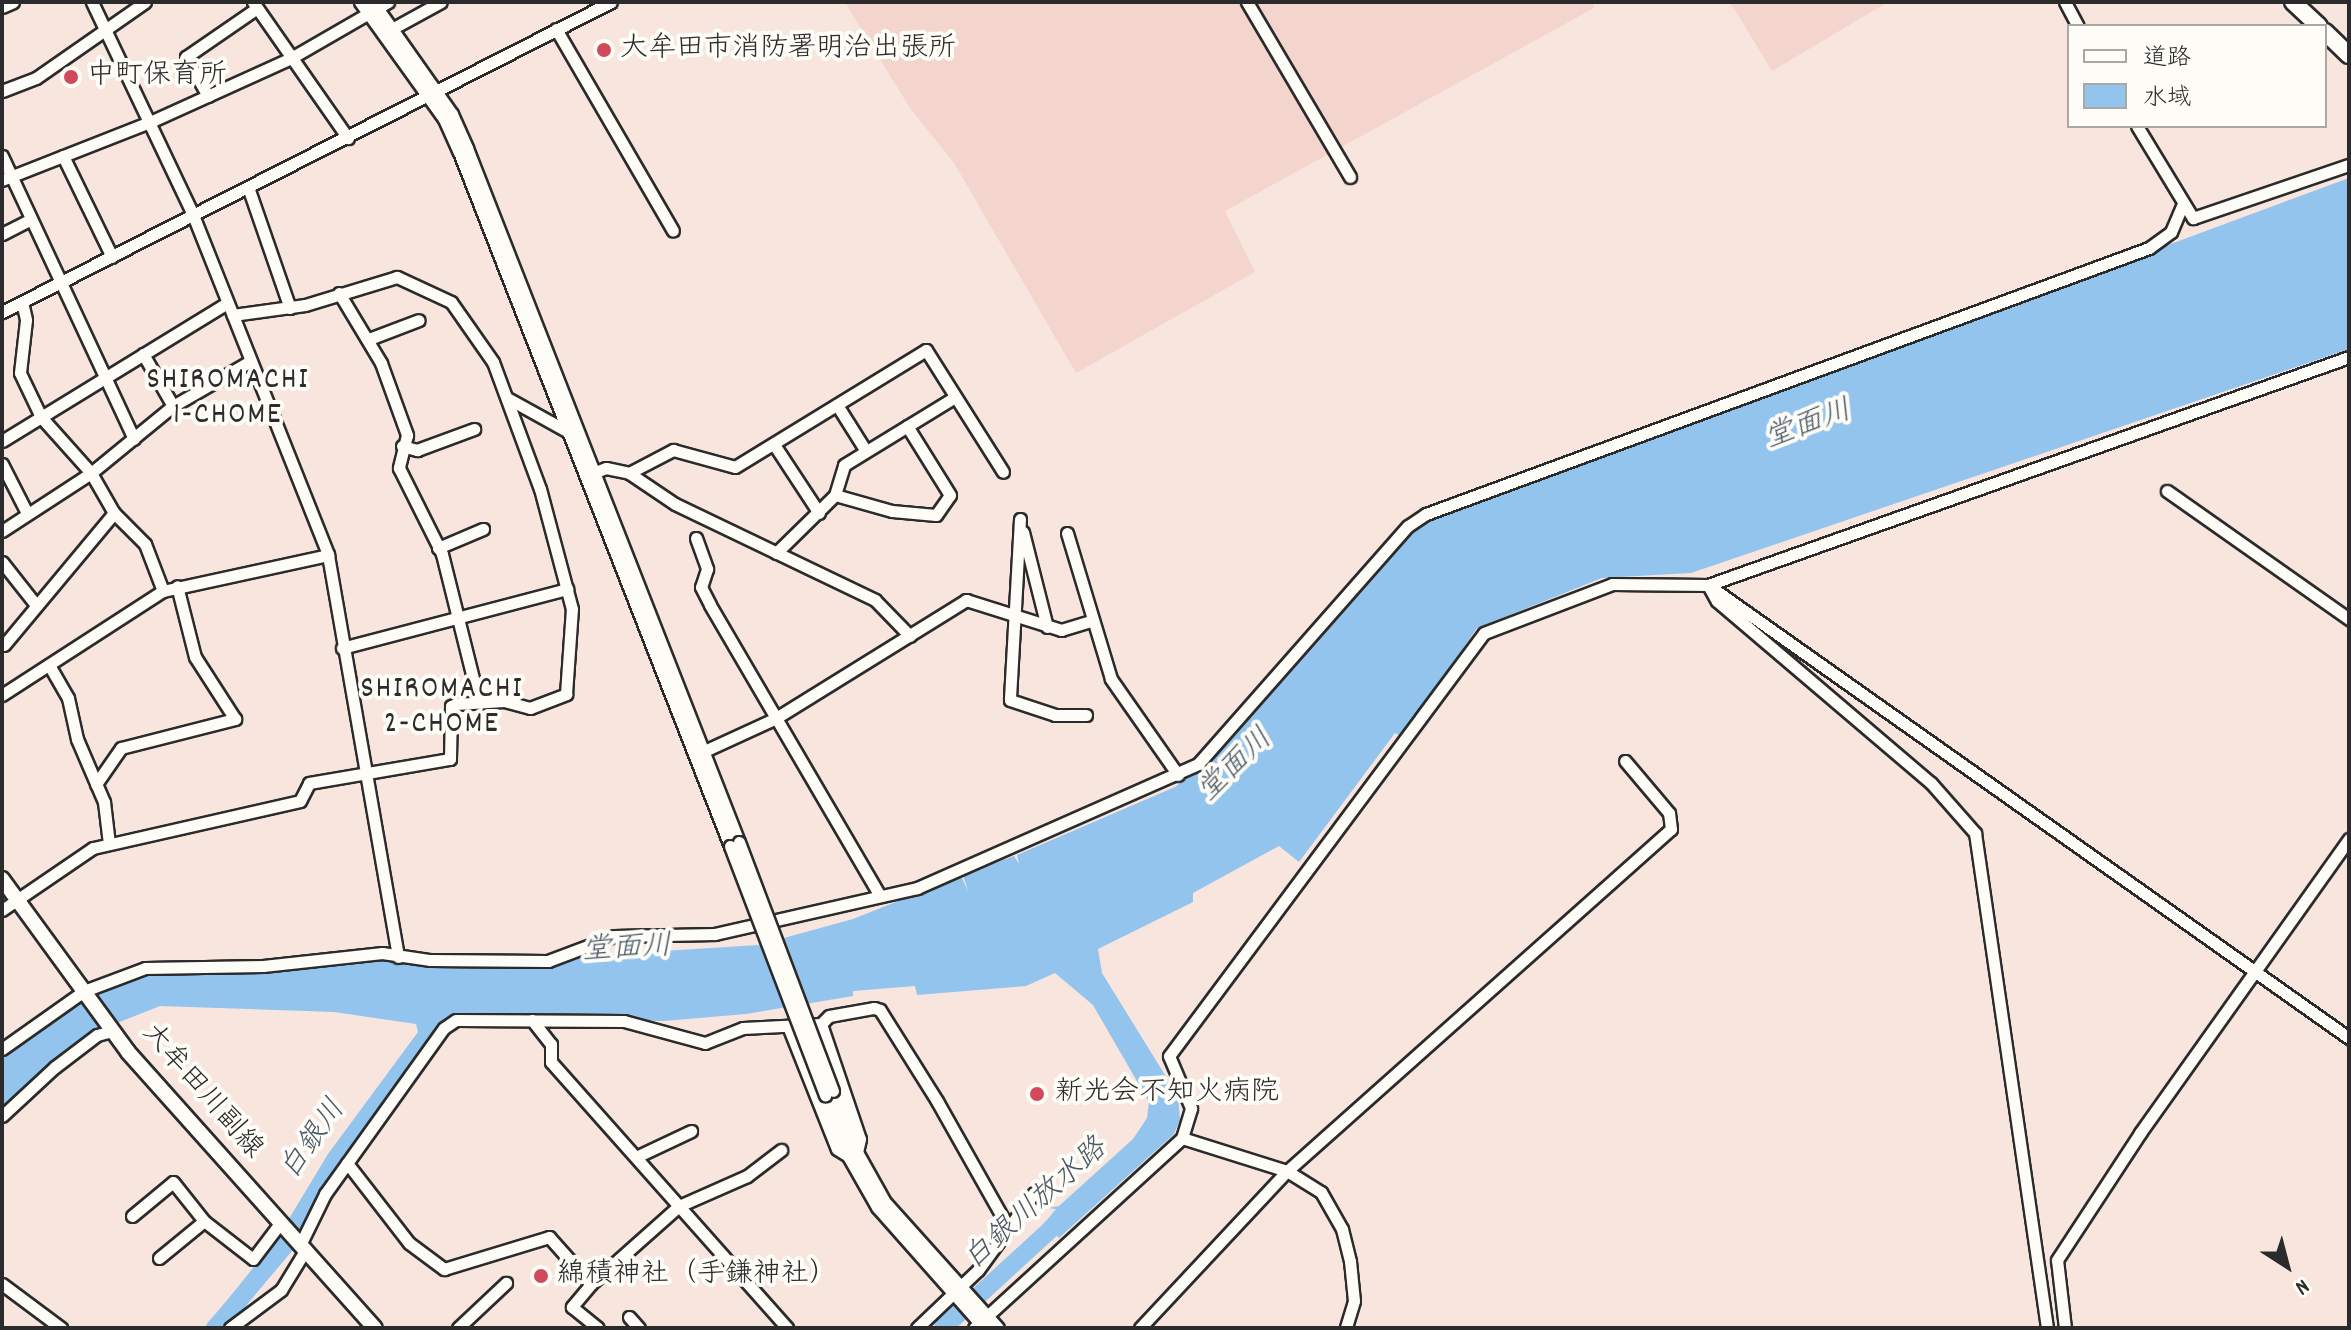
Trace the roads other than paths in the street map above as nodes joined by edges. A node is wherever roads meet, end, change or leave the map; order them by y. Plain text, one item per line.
1 (13, 2) edge
2 (92, 2) edge
3 (145, 2) edge
4 (441, 2) edge
5 (611, 2) edge
6 (1247, 2) edge
7 (2065, 2) edge
8 (2295, 2) edge
9 (255, 5) edge
10 (373, 5) edge
11 (2, 7) edge
12 (2077, 24) edge
13 (2317, 24) edge
14 (556, 29) junction
15 (388, 31) junction
16 (106, 32) junction
17 (2327, 34) edge
18 (2349, 55) edge
19 (291, 58) junction
20 (2, 91) edge
21 (432, 94) junction
22 (208, 96) junction
23 (150, 122) junction
24 (2138, 128) edge
25 (348, 138) junction
26 (2, 156) edge
27 (63, 156) junction
28 (2349, 165) edge
29 (1350, 177) dead end
30 (6, 178) edge
31 (248, 187) junction
32 (2182, 206) junction
33 (193, 215) junction
34 (30, 220) junction
35 (673, 231) dead end
36 (2, 234) edge
37 (112, 257) junction
38 (61, 283) junction
39 (339, 293) junction
40 (22, 302) junction
41 (227, 303) junction
42 (290, 308) junction
43 (2, 312) edge
44 (233, 315) junction
45 (419, 320) dead end
46 (369, 339) junction
47 (143, 354) junction
48 (2349, 357) edge
49 (249, 362) junction
50 (103, 378) junction
51 (955, 397) junction
52 (509, 399) junction
53 (837, 405) junction
54 (173, 406) junction
55 (41, 417) junction
56 (907, 426) junction
57 (474, 429) dead end
58 (577, 434) junction
59 (134, 439) junction
60 (2, 441) edge
61 (402, 446) junction
62 (775, 446) junction
63 (866, 451) junction
64 (2, 464) edge
65 (1003, 472) dead end
66 (91, 473) junction
67 (592, 473) junction
68 (629, 473) junction
69 (2167, 491) dead end
70 (835, 495) junction
71 (27, 513) junction
72 (114, 513) junction
73 (819, 513) junction
74 (483, 529) dead end
75 (2, 531) edge
76 (1067, 533) dead end
77 (696, 538) dead end
78 (438, 548) junction
79 (776, 553) junction
80 (328, 555) junction
81 (2, 562) edge
82 (1708, 585) junction
83 (177, 586) junction
84 (567, 589) junction
85 (163, 591) junction
86 (36, 605) junction
87 (461, 615) junction
88 (1014, 618) junction
89 (2349, 619) edge
90 (1091, 621) junction
91 (1047, 627) junction
92 (910, 636) junction
93 (4, 645) dead end
94 (342, 648) junction
95 (49, 665) junction
96 (2, 695) edge
97 (479, 702) junction
98 (1086, 715) dead end
99 (776, 718) junction
100 (700, 752) junction
101 (1625, 761) dead end
102 (367, 774) junction
103 (1178, 775) junction
104 (96, 784) junction
105 (2349, 839) edge
106 (109, 844) junction
107 (2, 879) edge
108 (879, 894) junction
109 (15, 898) junction
110 (2, 910) edge
111 (398, 957) junction
112 (2256, 971) junction
113 (85, 992) junction
114 (532, 1020) junction
115 (821, 1024) junction
116 (788, 1026) junction
117 (110, 1027) junction
118 (2349, 1038) edge
119 (2, 1049) edge
120 (2, 1116) edge
121 (691, 1131) dead end
122 (1182, 1138) junction
123 (781, 1150) dead end
124 (852, 1154) junction
125 (636, 1157) junction
126 (347, 1163) junction
127 (1287, 1171) junction
128 (1034, 1193) dead end
129 (679, 1206) junction
130 (132, 1216) dead end
131 (204, 1221) junction
132 (281, 1222) junction
133 (1008, 1227) junction
134 (304, 1246) junction
135 (159, 1258) dead end
136 (506, 1283) dead end
137 (2, 1284) edge
138 (591, 1284) junction
139 (957, 1292) junction
140 (629, 1317) dead end
141 (981, 1324) edge
142 (61, 1328) edge
143 (230, 1328) edge
144 (375, 1328) edge
145 (458, 1328) edge
146 (598, 1328) edge
147 (639, 1328) edge
148 (787, 1328) edge
149 (917, 1328) edge
150 (998, 1328) edge
151 (1140, 1328) edge
152 (1346, 1328) edge
153 (2047, 1328) edge
154 (2065, 1328) edge

1 - 11 street
2 - 16 street
3 - 16 street
4 - 15 street
5 - 14 street
6 - 29 street
7 - 12 street
8 - 13 highway
9 - 19 street
9 - 22 street
10 - 15 street
10 - 19 street
14 - 21 street
14 - 35 street
15 - 21 street
16 - 20 street
16 - 23 street
17 - 18 highway
19 - 22 street
19 - 25 street
21 - 25 street
21 - 58 street
22 - 23 street
23 - 27 street
23 - 33 street
24 - 32 street
25 - 31 street
26 - 30 street
27 - 30 street
27 - 37 street
28 - 32 street
30 - 34 street
31 - 33 street
31 - 42 street
32 - 103 street
33 - 37 street
33 - 41 street
34 - 36 street
34 - 38 street
37 - 38 street
38 - 40 street
38 - 50 street
39 - 42 street
39 - 46 street
39 - 52 street
40 - 43 street
40 - 55 street
41 - 44 street
41 - 47 street
42 - 44 street
44 - 49 street
45 - 46 street
46 - 61 street
47 - 50 street
47 - 54 street
48 - 82 street
49 - 54 street
49 - 80 street
50 - 55 street
50 - 59 street
51 - 53 street
51 - 56 street
51 - 65 street
52 - 58 street
52 - 84 street
53 - 62 street
53 - 63 street
54 - 59 street
55 - 60 street
55 - 66 street
56 - 63 street
56 - 70 street
57 - 61 street
58 - 67 street
59 - 66 street
61 - 78 street
62 - 68 street
62 - 73 street
63 - 70 street
64 - 71 street
66 - 71 street
66 - 72 street
67 - 68 street
67 - 100 street
68 - 79 street
69 - 89 street
70 - 73 street
71 - 75 street
72 - 85 street
72 - 86 street
73 - 79 street
74 - 78 street
76 - 90 street
77 - 99 street
78 - 87 street
79 - 92 street
80 - 83 street
80 - 94 street
81 - 86 street
82 - 112 street
82 - 122 street
82 - 153 street
83 - 85 street
83 - 104 street
84 - 87 street
84 - 97 street
85 - 95 street
86 - 93 street
87 - 94 street
87 - 97 street
88 - 91 street
88 - 91 street
88 - 92 street
88 - 98 street
90 - 91 street
90 - 103 street
92 - 99 street
94 - 102 street
95 - 96 street
95 - 104 street
97 - 102 street
99 - 100 street
99 - 108 street
100 - 124 street, bridge
101 - 127 street
102 - 106 street
102 - 111 street
103 - 108 street
104 - 106 street
105 - 112 street
106 - 109 street
107 - 109 main road, 大牟田川副線
108 - 111 street
109 - 110 street
109 - 113 main road, 大牟田川副線
111 - 113 street
112 - 118 street
112 - 154 street
113 - 117 main road, 大牟田川副線
113 - 119 street
114 - 116 street
114 - 125 street
114 - 126 street
115 - 116 street
115 - 124 street
115 - 133 street
116 - 124 street
117 - 120 street
117 - 132 main road, 大牟田川副線
121 - 125 street
122 - 127 street
122 - 141 street
123 - 129 street
124 - 139 street
125 - 129 street
126 - 134 street
126 - 138 street
127 - 151 street
127 - 152 street
128 - 133 street
129 - 138 street
129 - 148 street
130 - 131 street
131 - 132 street
131 - 135 street
132 - 134 main road, 大牟田川副線
133 - 139 street
134 - 143 street
134 - 144 main road, 大牟田川副線
136 - 145 street
137 - 142 street
138 - 146 street
139 - 141 street
139 - 149 street
140 - 147 street
141 - 150 street

